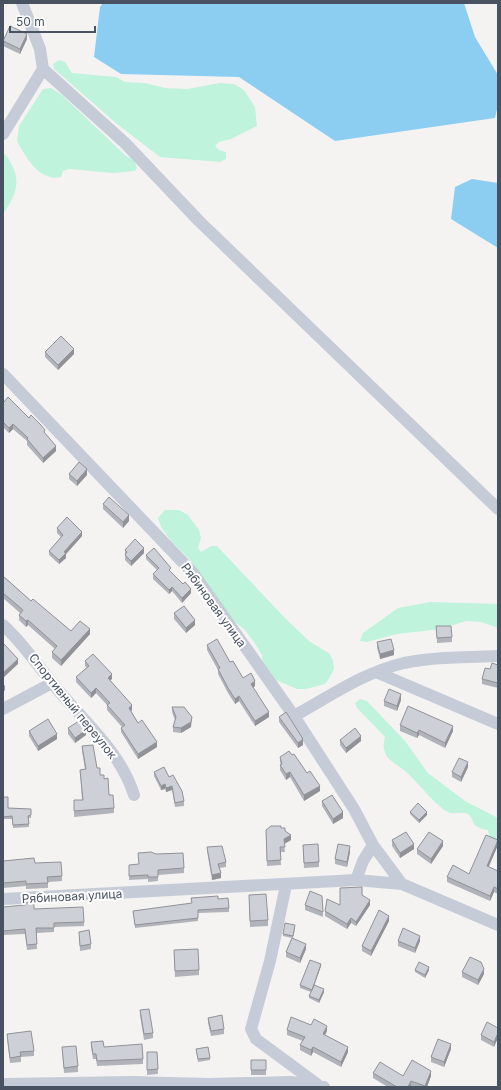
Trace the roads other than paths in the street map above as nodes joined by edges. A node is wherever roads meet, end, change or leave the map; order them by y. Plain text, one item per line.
1 (22, 3) edge
2 (43, 69) junction
3 (3, 134) edge
4 (3, 374) edge
5 (498, 509) edge
6 (3, 625) edge
7 (498, 656) edge
8 (376, 672) junction
9 (52, 682) junction
10 (3, 710) edge
11 (294, 716) junction
12 (498, 724) edge
13 (134, 795) dead end
14 (373, 845) junction
15 (356, 880) junction
16 (286, 884) junction
17 (402, 884) junction
18 (3, 899) edge
19 (498, 925) edge
20 (3, 1084) edge
21 (75, 1085) edge
22 (210, 1085) edge
23 (321, 1086) edge

1 - 2 street
2 - 3 street
2 - 5 street
4 - 11 street, Рябиновая улица
6 - 9 street, Спортивный переулок
7 - 8 street
8 - 11 street
8 - 12 street
9 - 10 street
9 - 13 street, Спортивный переулок
11 - 14 street, Рябиновая улица
14 - 15 street
14 - 17 street, Рябиновая улица
15 - 16 street, Рябиновая улица
15 - 17 street, Рябиновая улица
16 - 18 street, Рябиновая улица
16 - 23 street
17 - 19 street
20 - 21 street
21 - 22 street
22 - 23 street

